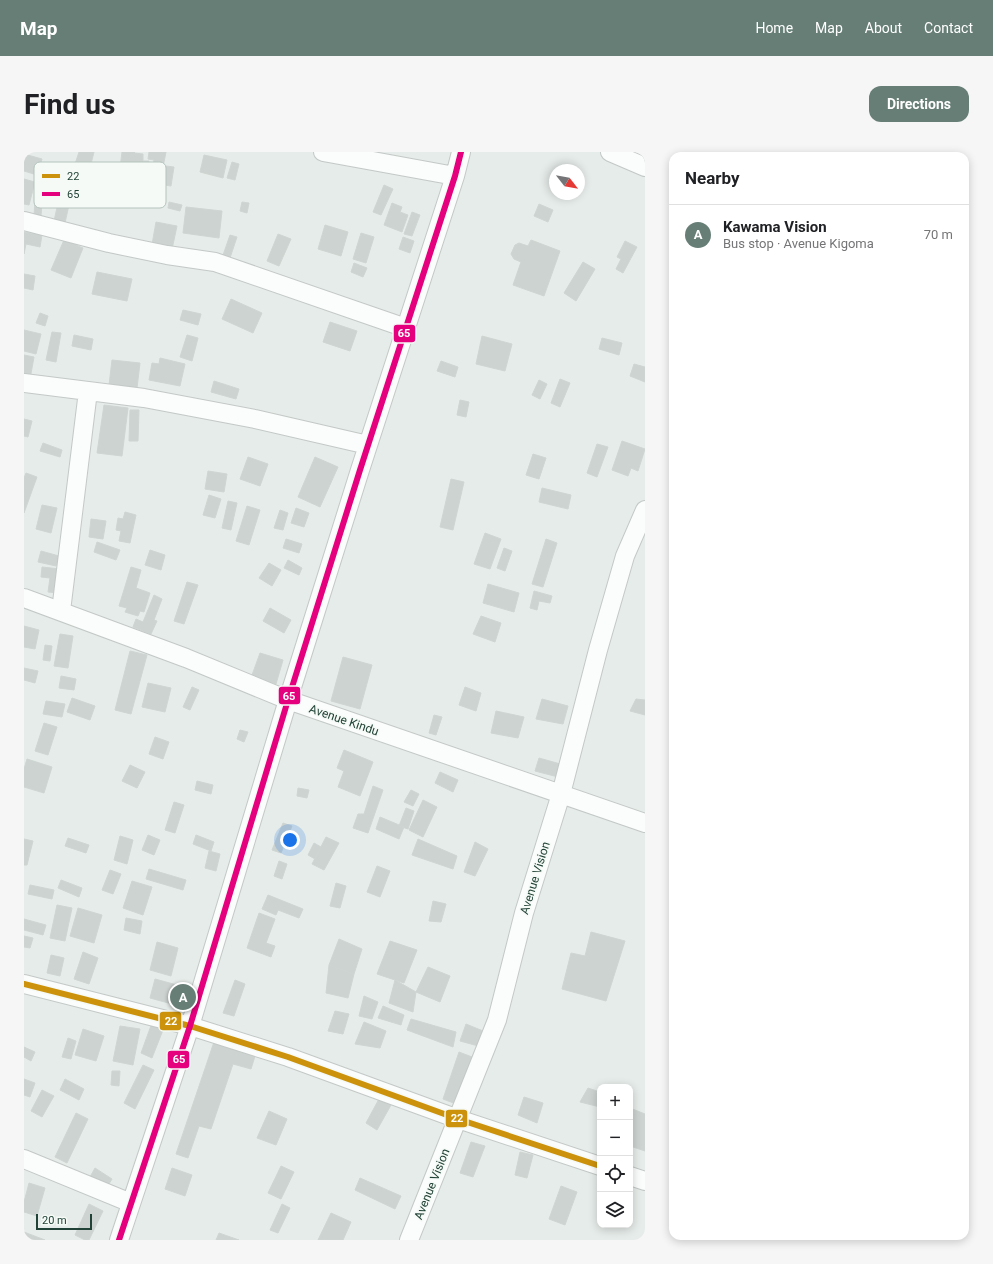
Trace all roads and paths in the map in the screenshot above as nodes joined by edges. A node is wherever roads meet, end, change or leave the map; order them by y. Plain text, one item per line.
1 (323, 152) edge
2 (461, 152) edge
3 (610, 152) edge
4 (645, 167) edge
5 (455, 176) junction
6 (24, 221) edge
7 (406, 328) junction
8 (24, 384) edge
9 (88, 391) junction
10 (368, 445) junction
11 (645, 510) edge
12 (24, 598) edge
13 (61, 611) junction
14 (288, 700) junction
15 (561, 794) junction
16 (645, 823) edge
17 (24, 984) edge
18 (190, 1026) junction
19 (458, 1119) junction
20 (24, 1159) edge
21 (597, 1165) edge
22 (633, 1177) edge
23 (645, 1181) edge
24 (131, 1203) junction
25 (119, 1240) edge
26 (409, 1240) edge

1 - 5 street
2 - 5 street
3 - 4 street
5 - 7 street
6 - 7 street
7 - 10 street
8 - 9 street
9 - 10 street
9 - 13 street
10 - 14 street
11 - 15 street, Avenue Vision
12 - 13 street, Avenue Kindu
13 - 14 street, Avenue Kindu
14 - 15 street, Avenue Kindu
14 - 18 street
15 - 16 street, Avenue Kindu
15 - 19 street, Avenue Vision
17 - 18 street
18 - 19 street
18 - 24 street
19 - 21 street
19 - 26 street, Avenue Vision
20 - 24 street
22 - 23 street
24 - 25 street

